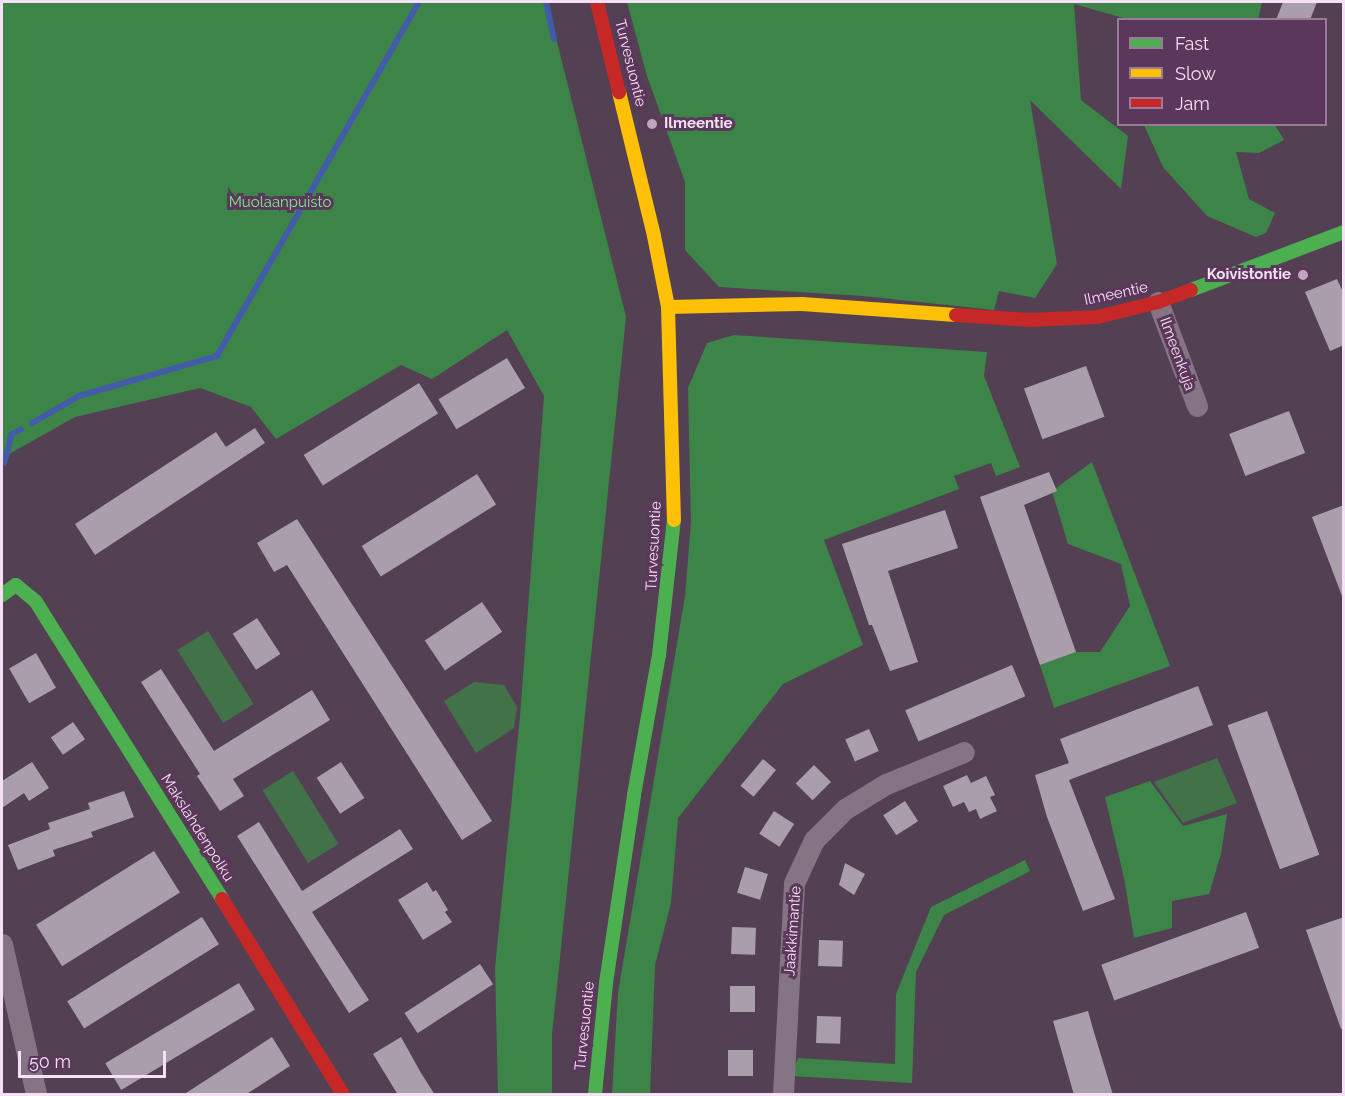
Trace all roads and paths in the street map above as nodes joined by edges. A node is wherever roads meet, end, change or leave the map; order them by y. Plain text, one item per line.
1 (597, 2) edge
2 (1344, 232) edge
3 (1158, 302) junction
4 (668, 307) junction
5 (1197, 406) dead end
6 (2, 595) edge
7 (964, 752) dead end
8 (2, 944) edge
9 (36, 1095) edge
10 (343, 1095) edge
11 (595, 1095) edge
12 (783, 1095) edge

1 - 4 street, Turvesuontie
2 - 3 street, Ilmeentie
3 - 4 street, Ilmeentie
3 - 5 street, Ilmeenkuja
4 - 11 street, Turvesuontie
6 - 10 street, Makslahdenpolku
7 - 12 street, Jaakkimantie
8 - 9 street

